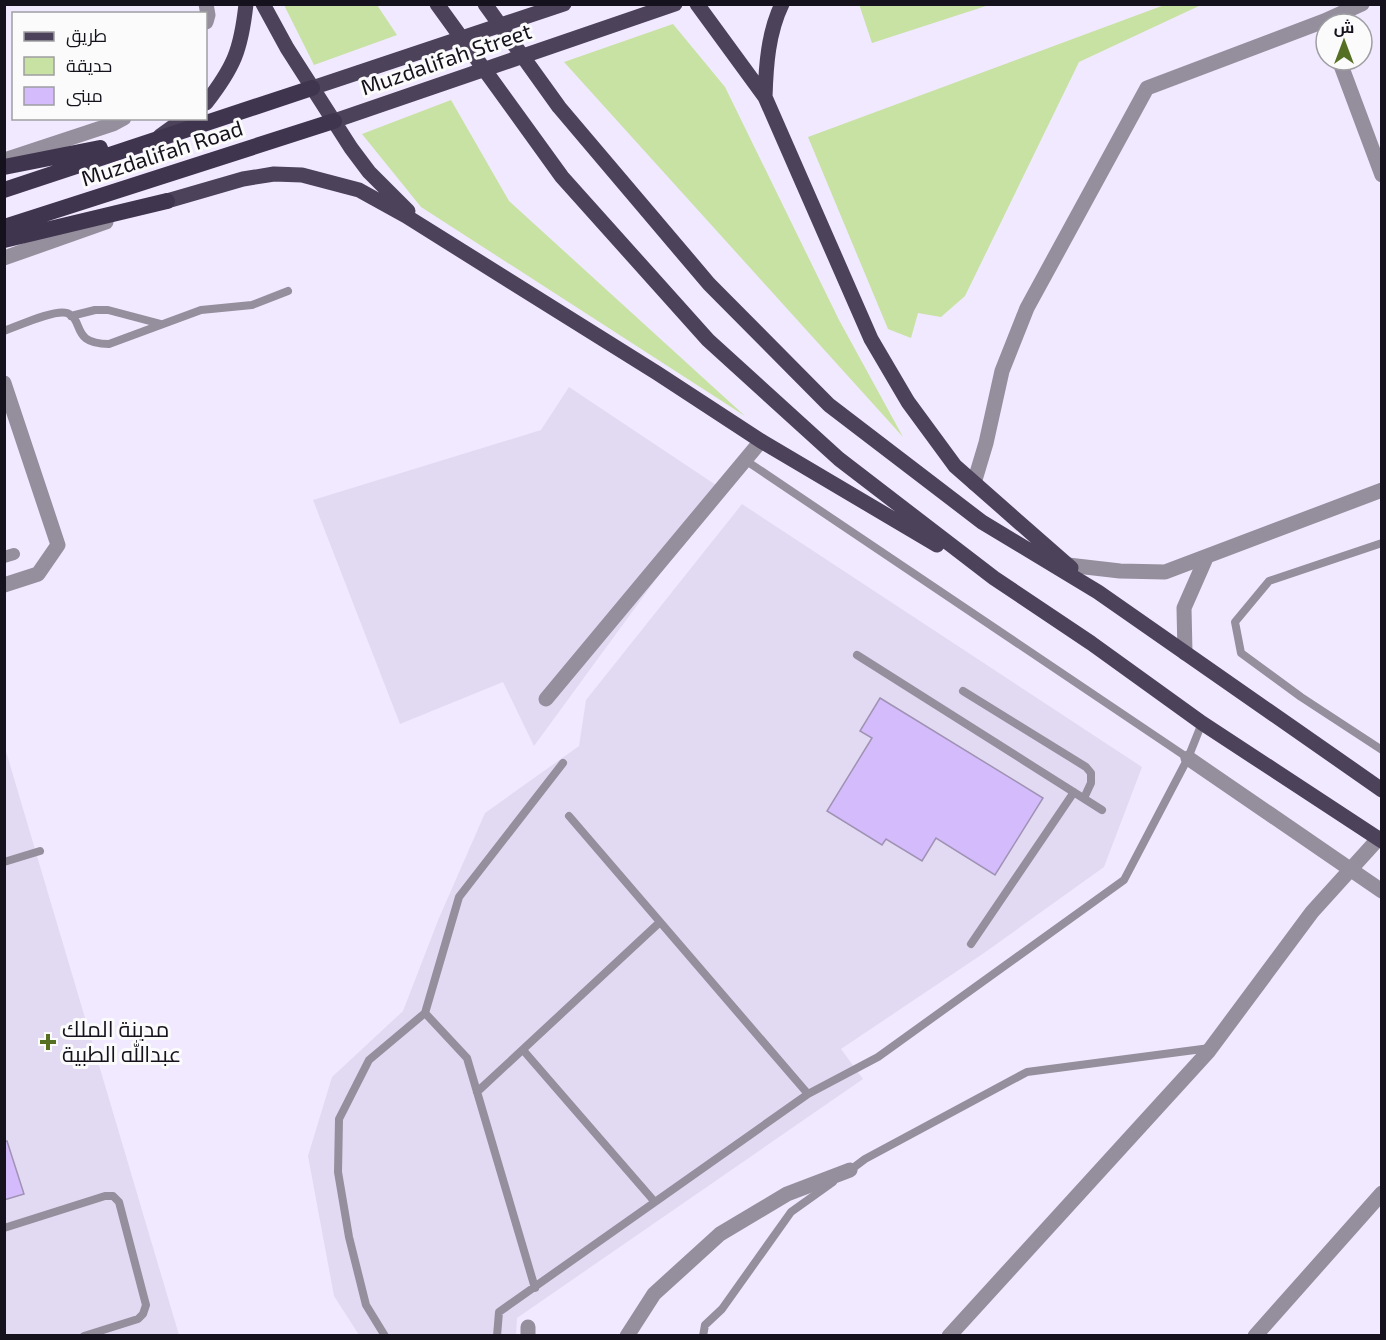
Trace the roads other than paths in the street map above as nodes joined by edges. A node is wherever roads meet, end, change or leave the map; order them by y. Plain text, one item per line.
1 (246, 4) edge
2 (263, 4) edge
3 (437, 4) edge
4 (485, 4) edge
5 (564, 4) edge
6 (675, 4) edge
7 (697, 4) edge
8 (782, 4) edge
9 (1362, 4) edge
10 (1346, 12) edge
11 (1314, 27) edge
12 (1343, 72) edge
13 (312, 88) junction
14 (765, 97) junction
15 (207, 102) edge
16 (120, 120) edge
17 (182, 120) edge
18 (333, 121) junction
19 (157, 138) junction
20 (5, 161) edge
21 (1382, 175) edge
22 (4, 190) edge
23 (167, 201) junction
24 (4, 227) edge
25 (425, 228) junction
26 (4, 240) edge
27 (4, 258) edge
28 (288, 291) dead end
29 (71, 316) junction
30 (163, 324) junction
31 (4, 331) edge
32 (4, 383) edge
33 (761, 441) junction
34 (745, 460) junction
35 (974, 483) junction
36 (1382, 490) edge
37 (1382, 543) edge
38 (1206, 558) junction
39 (1068, 565) junction
40 (994, 578) junction
41 (4, 585) edge
42 (1098, 592) junction
43 (1185, 652) junction
44 (857, 655) dead end
45 (963, 691) dead end
46 (546, 699) dead end
47 (1202, 723) junction
48 (1382, 750) edge
49 (1188, 758) junction
50 (563, 763) dead end
51 (1382, 790) edge
52 (1074, 792) junction
53 (1084, 798) junction
54 (1102, 810) dead end
55 (569, 816) dead end
56 (1380, 839) edge
57 (40, 851) dead end
58 (4, 862) edge
59 (1350, 870) junction
60 (1382, 891) edge
61 (660, 922) junction
62 (971, 944) dead end
63 (425, 1013) junction
64 (1211, 1048) junction
65 (523, 1050) junction
66 (477, 1092) junction
67 (808, 1094) junction
68 (850, 1170) junction
69 (654, 1202) junction
70 (1378, 1203) edge
71 (4, 1228) edge
72 (535, 1288) junction
73 (84, 1335) edge
74 (386, 1335) edge
75 (497, 1335) edge
76 (627, 1335) edge
77 (703, 1335) edge
78 (949, 1335) edge
79 (1255, 1335) edge

1 - 15 main road
2 - 13 main road
3 - 40 main road
4 - 42 main road
5 - 13 main road
6 - 18 main road, Muzdalifah Street
7 - 14 main road
8 - 14 main road
9 - 10 street
11 - 35 street
12 - 21 street
13 - 18 main road
13 - 19 highway
14 - 35 main road
16 - 20 street
17 - 19 main road
18 - 24 highway, Muzdalifah Road
18 - 25 main road
19 - 20 highway
19 - 22 highway
23 - 25 main road
23 - 26 highway
23 - 27 street
25 - 33 main road
28 - 30 lane
29 - 30 lane
29 - 30 lane
29 - 31 lane
32 - 41 street
33 - 34 street
33 - 40 main road
34 - 46 street
34 - 49 lane
35 - 39 main road
36 - 38 street
37 - 48 lane
38 - 39 street
38 - 43 street
39 - 42 main road
40 - 47 main road
42 - 43 main road
43 - 51 main road
44 - 52 lane
45 - 53 lane
47 - 49 lane
47 - 56 main road
49 - 59 street
49 - 67 lane
50 - 63 lane
52 - 53 lane
52 - 62 lane
53 - 54 lane
55 - 61 lane
56 - 59 street
57 - 58 lane
59 - 60 street
59 - 64 street
61 - 65 lane
61 - 67 lane
63 - 66 lane
63 - 74 lane
64 - 68 lane
64 - 78 street
65 - 66 lane
65 - 69 lane
66 - 72 lane
67 - 69 lane
68 - 76 street
68 - 77 lane
69 - 72 lane
70 - 79 street
71 - 73 lane
72 - 75 lane

